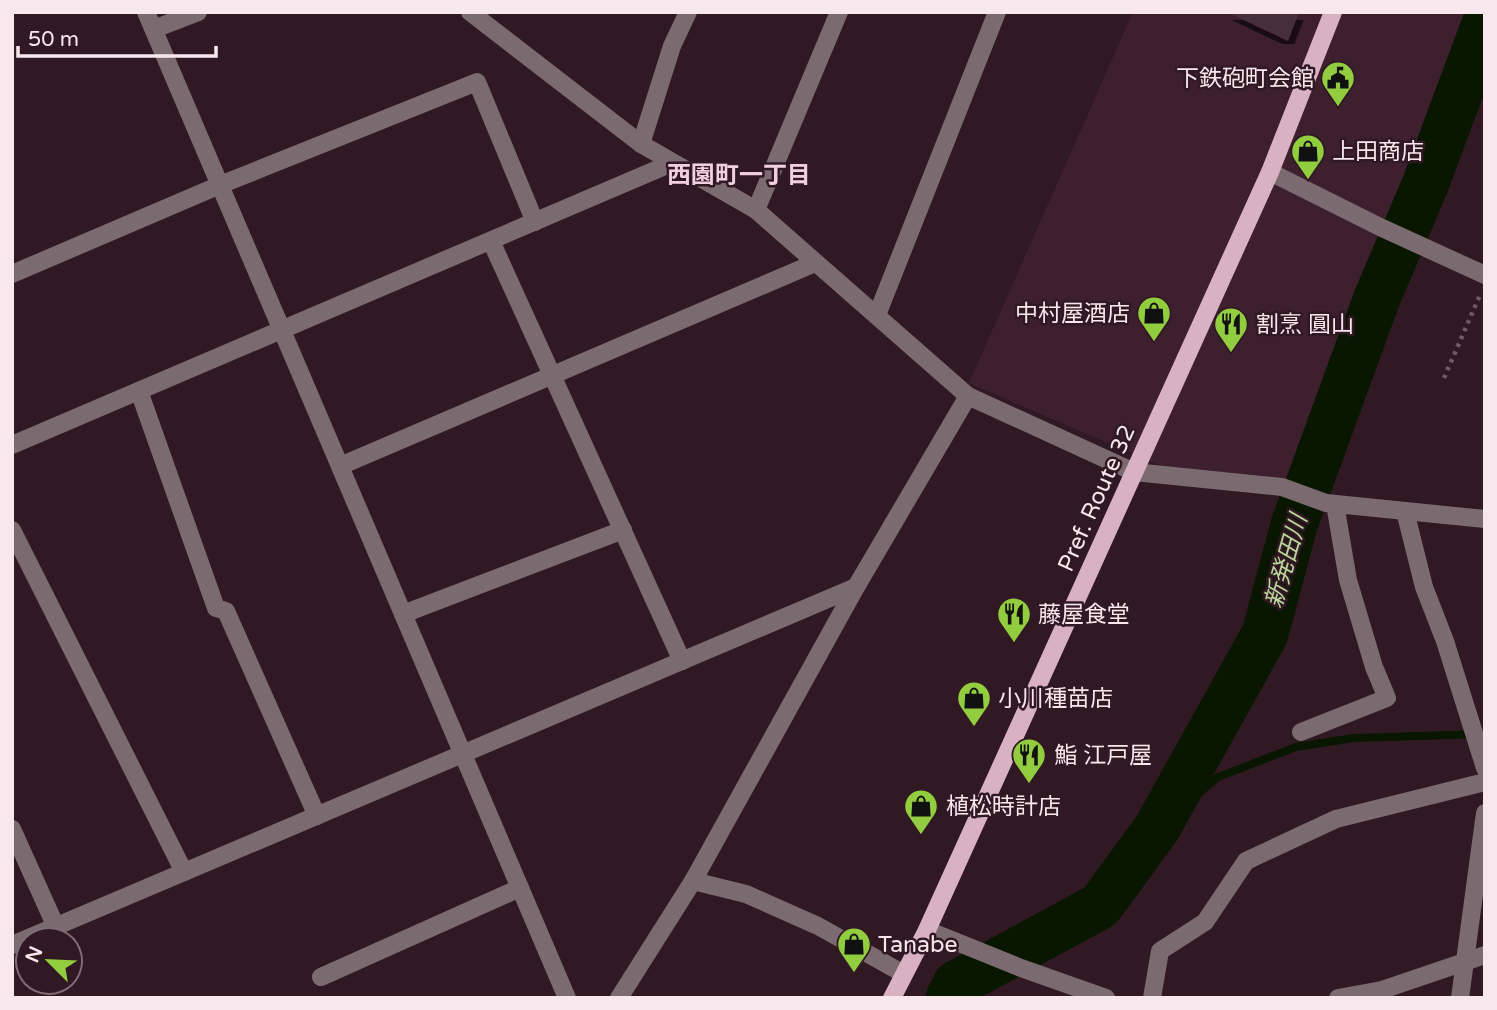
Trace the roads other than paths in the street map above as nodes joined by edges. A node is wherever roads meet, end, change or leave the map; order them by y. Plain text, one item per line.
1 (146, 12) edge
2 (198, 12) edge
3 (470, 12) edge
4 (688, 12) edge
5 (839, 12) edge
6 (997, 12) edge
7 (1333, 12) edge
8 (492, 19) edge
9 (154, 29) junction
10 (640, 144) junction
11 (672, 163) junction
12 (1270, 172) junction
13 (220, 185) junction
14 (756, 210) junction
15 (535, 222) junction
16 (491, 241) junction
17 (815, 263) junction
18 (12, 274) edge
19 (1485, 275) edge
20 (877, 315) junction
21 (282, 330) junction
22 (551, 375) junction
23 (139, 391) junction
24 (968, 396) junction
25 (12, 445) edge
26 (340, 466) junction
27 (1134, 472) junction
28 (1331, 503) junction
29 (1405, 510) junction
30 (1485, 519) edge
31 (12, 530) edge
32 (623, 530) junction
33 (856, 587) junction
34 (403, 614) junction
35 (682, 661) junction
36 (1301, 732) dead end
37 (463, 754) junction
38 (1485, 768) edge
39 (1485, 782) edge
40 (1485, 813) edge
41 (317, 816) junction
42 (12, 829) edge
43 (184, 872) junction
44 (694, 881) junction
45 (520, 888) junction
46 (56, 926) edge
47 (58, 926) edge
48 (927, 930) junction
49 (1485, 955) edge
50 (1466, 961) junction
51 (904, 974) junction
52 (321, 977) dead end
53 (567, 998) edge
54 (619, 998) edge
55 (892, 998) edge
56 (1106, 998) edge
57 (1152, 998) edge
58 (1338, 998) edge
59 (1460, 998) edge

1 - 9 street
2 - 9 street
3 - 8 street
4 - 10 street
5 - 14 street
6 - 20 street
7 - 12 main road, Pref. Route 32
8 - 10 street
9 - 13 street
10 - 11 street
11 - 14 street
11 - 15 street
12 - 19 street
12 - 27 main road, Pref. Route 32
13 - 15 street
13 - 18 street
13 - 21 street
14 - 17 street
15 - 16 street
16 - 21 street
16 - 22 street
17 - 20 street
17 - 22 street
20 - 24 street
21 - 23 street
21 - 26 street
22 - 26 street
22 - 32 street
23 - 25 street
23 - 41 street
24 - 27 street
24 - 33 street
26 - 34 street
27 - 28 street
27 - 48 main road, Pref. Route 32
28 - 29 street
28 - 36 street
29 - 30 street
29 - 38 street
31 - 43 street
32 - 34 street
32 - 35 street
33 - 35 street
33 - 44 street
34 - 37 street
35 - 37 street
37 - 41 street
37 - 45 street
39 - 57 street
40 - 50 street
41 - 43 street
42 - 46 street
43 - 47 street
44 - 51 street
44 - 54 street
45 - 52 street
45 - 53 street
48 - 51 main road, Pref. Route 32
48 - 56 street
49 - 50 street
50 - 58 street
50 - 59 street
51 - 55 main road, Pref. Route 32

